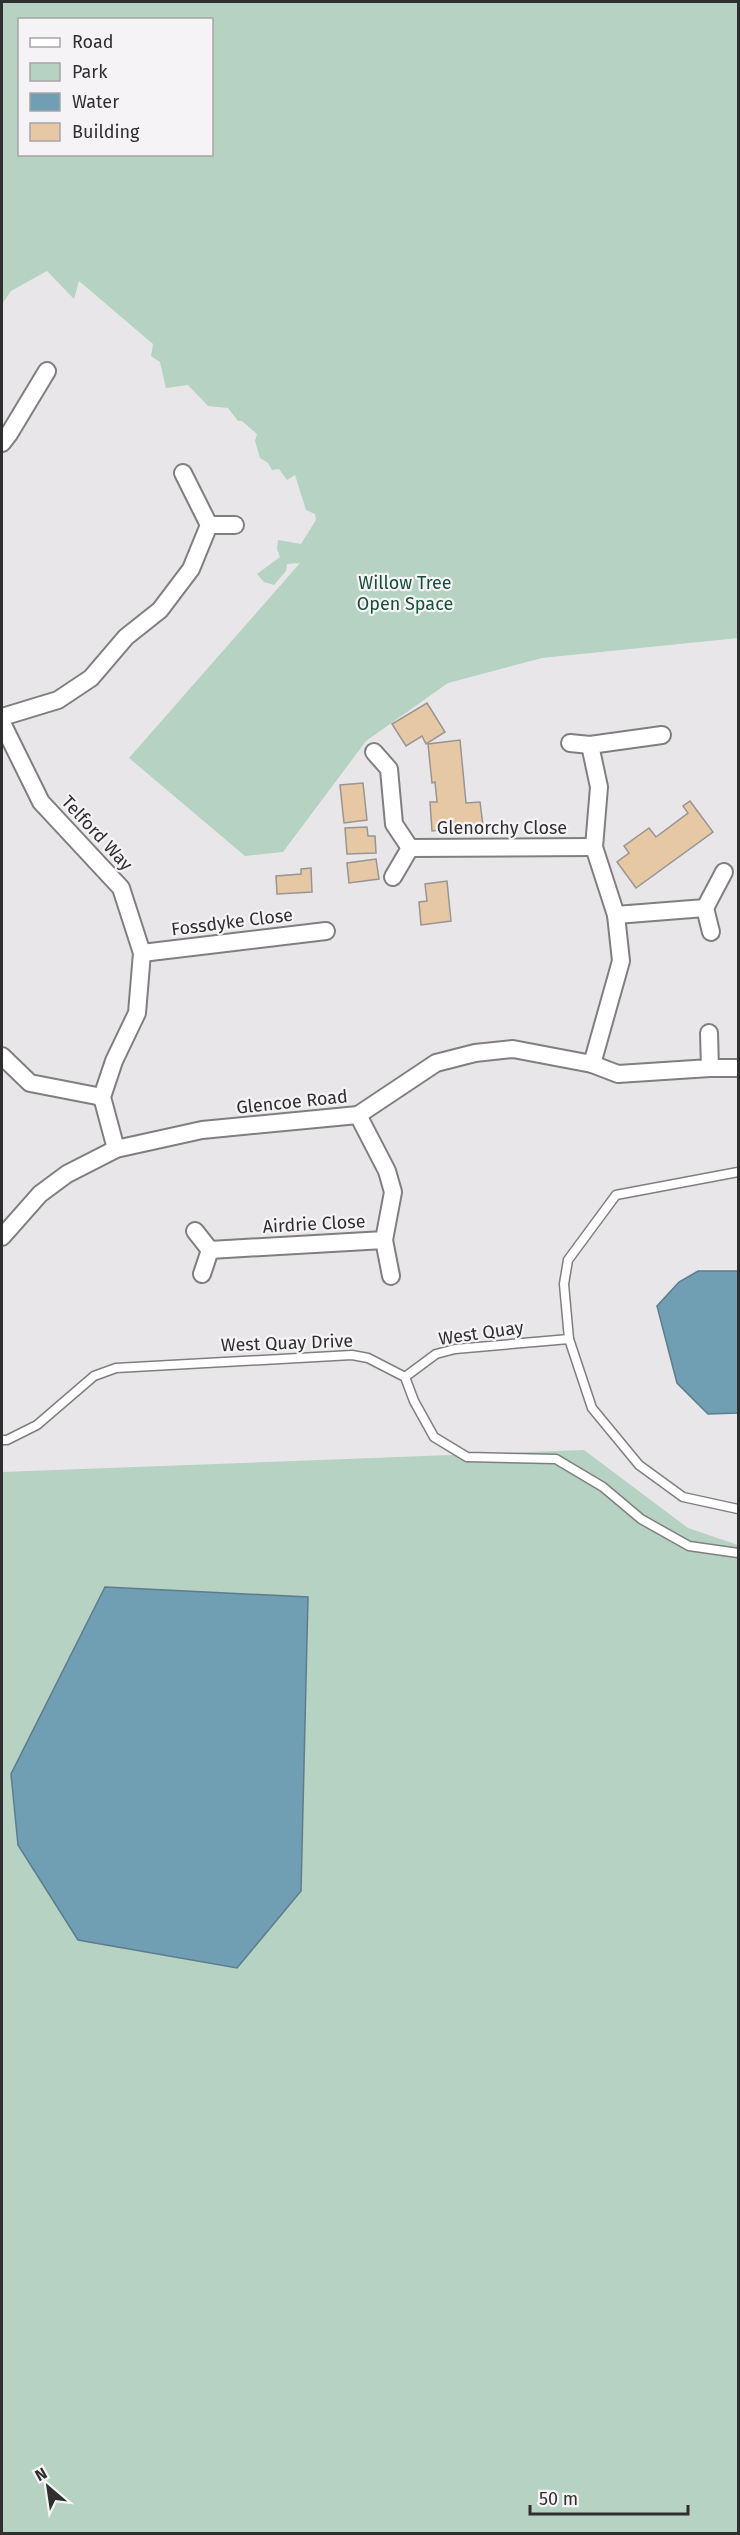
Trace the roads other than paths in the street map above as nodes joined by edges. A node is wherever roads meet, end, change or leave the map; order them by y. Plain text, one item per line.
1 (47, 371) dead end
2 (2, 443) edge
3 (183, 473) dead end
4 (209, 525) junction
5 (235, 525) dead end
6 (2, 717) edge
7 (2, 723) edge
8 (662, 735) dead end
9 (570, 743) dead end
10 (590, 745) junction
11 (374, 752) dead end
12 (594, 847) junction
13 (410, 848) junction
14 (724, 872) dead end
15 (393, 877) dead end
16 (705, 908) junction
17 (616, 915) junction
18 (326, 931) dead end
19 (711, 932) dead end
20 (142, 953) junction
21 (709, 1033) dead end
22 (2, 1056) edge
23 (592, 1065) junction
24 (710, 1068) junction
25 (738, 1068) edge
26 (102, 1097) junction
27 (358, 1115) junction
28 (116, 1149) junction
29 (738, 1172) edge
30 (195, 1231) dead end
31 (2, 1237) edge
32 (384, 1240) junction
33 (210, 1250) junction
34 (202, 1274) dead end
35 (391, 1276) dead end
36 (569, 1339) junction
37 (405, 1377) junction
38 (2, 1440) edge
39 (738, 1509) edge
40 (738, 1553) edge

1 - 2 street
3 - 4 street
4 - 5 street
4 - 6 street
7 - 20 street, Telford Way
8 - 10 street
9 - 10 street
10 - 12 street
11 - 13 street
12 - 13 street, Glenorchy Close
12 - 17 street
13 - 15 street
14 - 16 street
16 - 17 street
16 - 19 street
17 - 23 street
18 - 20 street, Fossdyke Close
20 - 26 street, Telford Way
21 - 24 street
22 - 26 street
23 - 24 street, Glencoe Road
23 - 27 street, Glencoe Road
24 - 25 street, Glencoe Road
26 - 28 street
27 - 28 street, Glencoe Road
27 - 32 street, Airdrie Close
28 - 31 street, Glencoe Road
29 - 36 lane
30 - 33 street
32 - 33 street, Airdrie Close
32 - 35 street
33 - 34 street
36 - 37 lane, West Quay
36 - 39 lane
37 - 38 lane, West Quay Drive
37 - 40 lane

